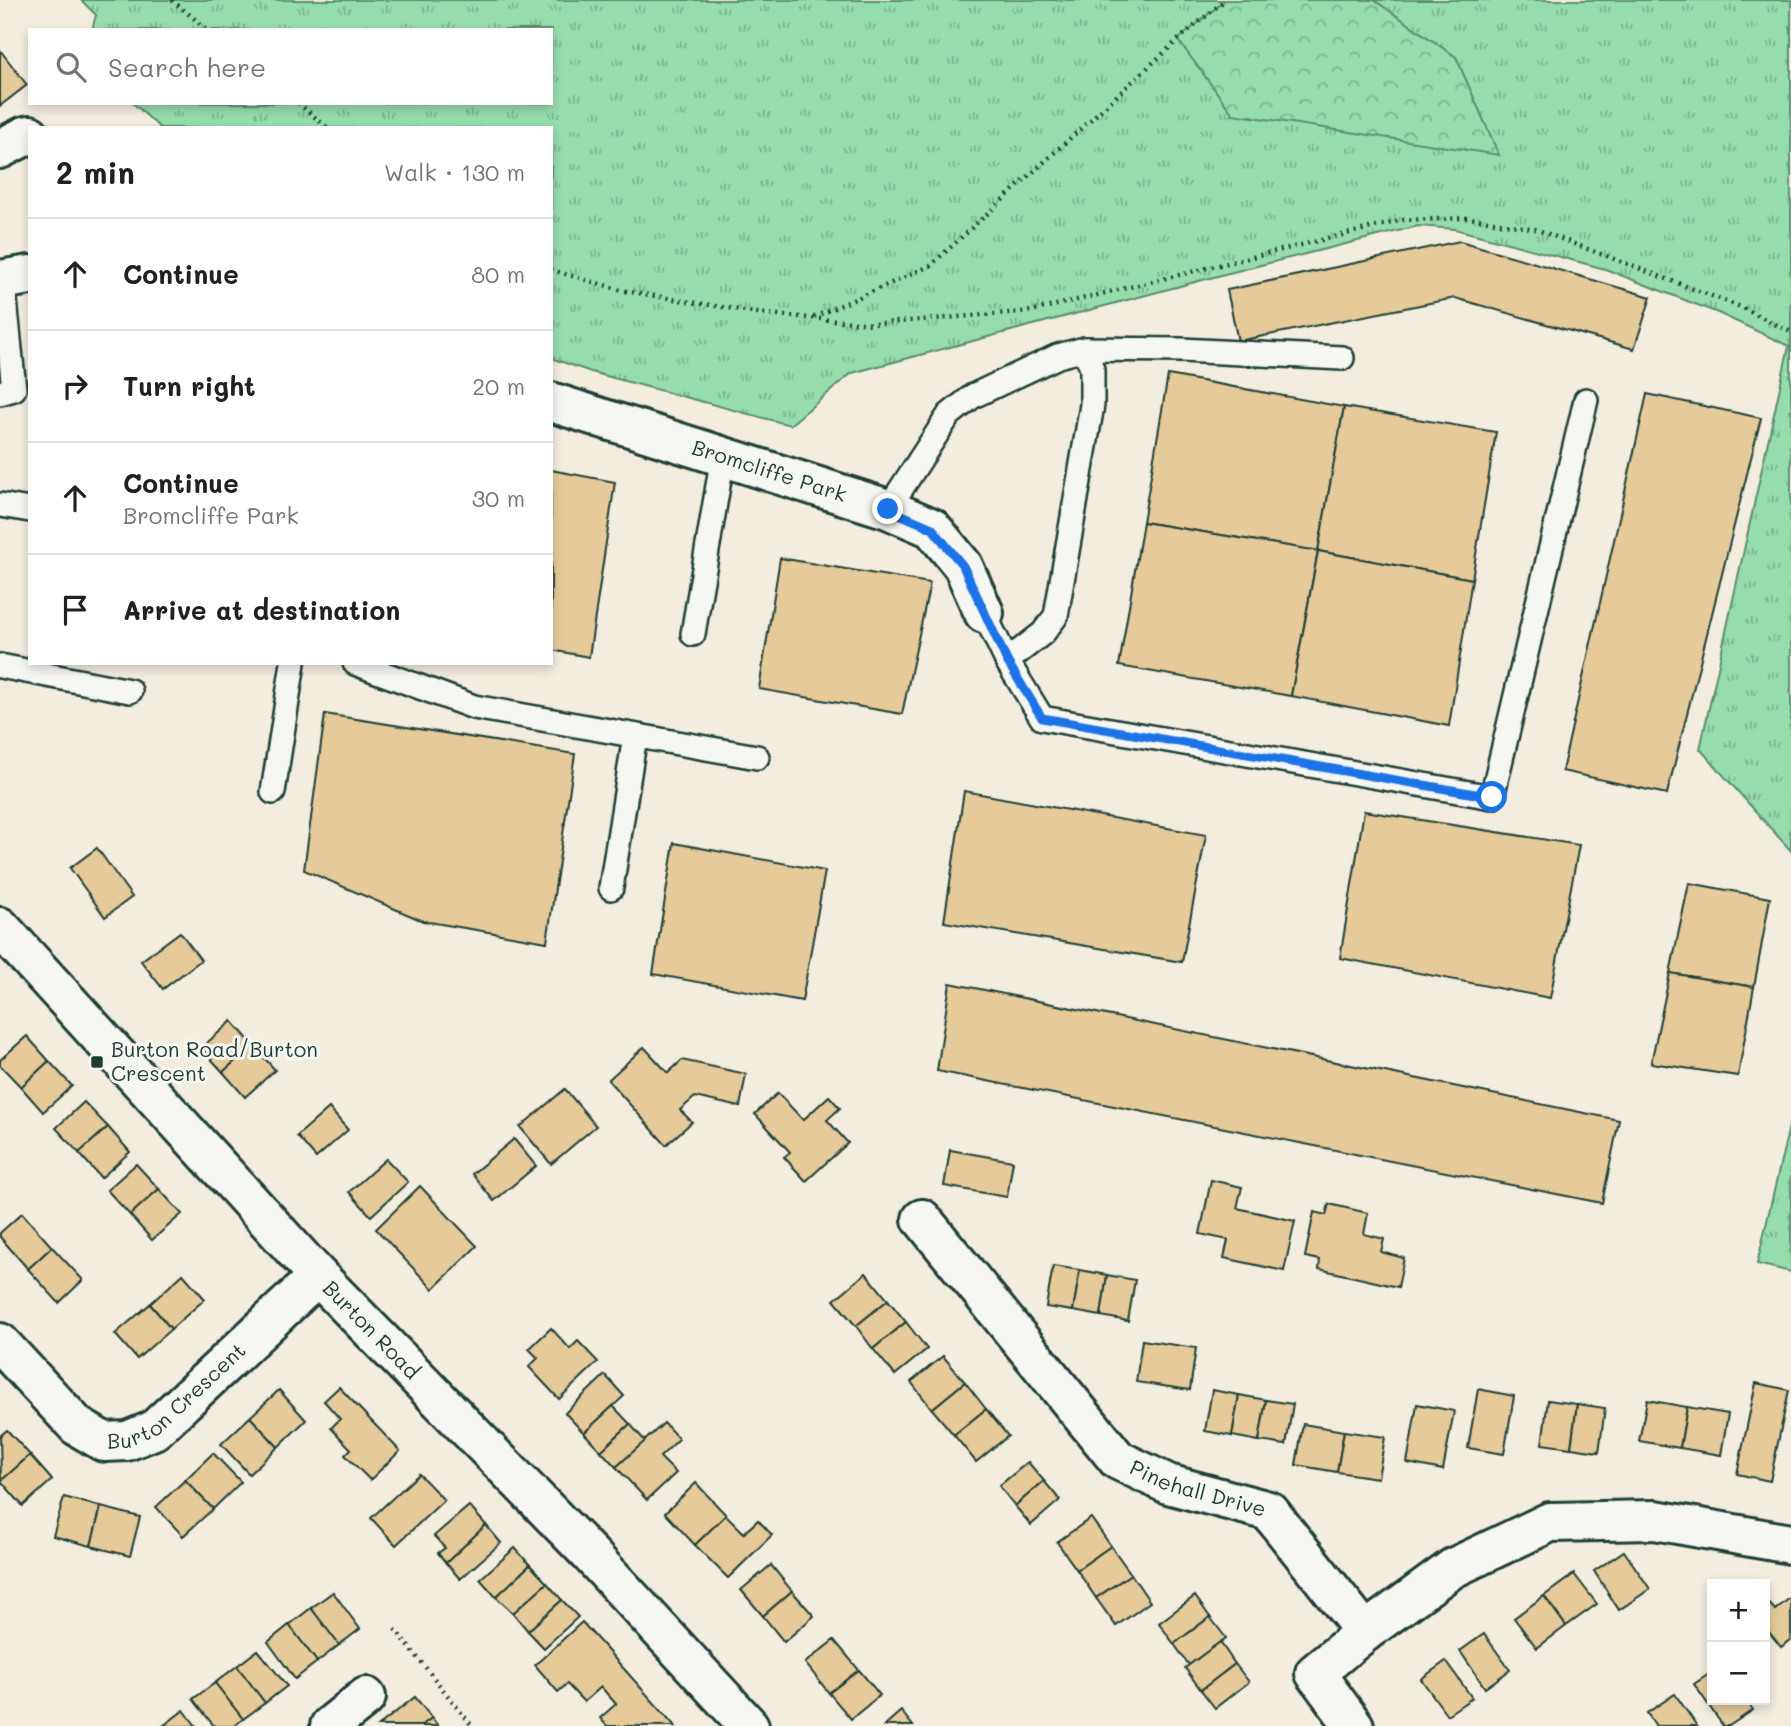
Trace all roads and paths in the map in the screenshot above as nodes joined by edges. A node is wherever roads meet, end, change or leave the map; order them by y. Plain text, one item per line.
1 (172, 0) edge
2 (1225, 0) edge
3 (206, 28) edge
4 (300, 105) edge
5 (326, 126) edge
6 (28, 135) edge
7 (0, 149) edge
8 (553, 271) edge
9 (11, 278) edge
10 (811, 318) junction
11 (1791, 332) edge
12 (1085, 349) junction
13 (1342, 358) dead end
14 (14, 390) edge
15 (1586, 400) dead end
16 (553, 403) edge
17 (723, 456) junction
18 (0, 505) edge
19 (888, 509) junction
20 (28, 510) edge
21 (985, 613) joint
22 (693, 634) dead end
23 (1007, 661) junction
24 (293, 665) edge
25 (360, 665) edge
26 (0, 666) edge
27 (130, 691) dead end
28 (635, 736) junction
29 (757, 757) dead end
30 (273, 792) dead end
31 (611, 888) dead end
32 (0, 927) edge
33 (922, 1219) dead end
34 (318, 1276) junction
35 (0, 1343) edge
36 (1791, 1544) edge
37 (395, 1629) dead end
38 (1365, 1632) junction
39 (366, 1697) dead end
40 (743, 1724) edge
41 (330, 1726) edge
42 (472, 1726) edge
43 (1354, 1726) edge

1 - 3 path
2 - 10 path
4 - 5 path
6 - 7 street
8 - 10 path
9 - 14 lane
10 - 11 path
12 - 13 lane
12 - 19 lane
12 - 23 lane
15 - 23 lane
16 - 17 street, Bromcliffe Park
17 - 19 street, Bromcliffe Park
17 - 22 lane
18 - 20 lane
19 - 21 street, Bromcliffe Park
21 - 23 lane
24 - 30 lane
25 - 28 lane
26 - 27 lane
28 - 29 lane
28 - 31 lane
32 - 34 street, Burton Road
33 - 38 street, Pinehall Drive
34 - 35 street, Burton Crescent
34 - 40 street, Burton Road
36 - 38 street
37 - 42 path
38 - 43 street
39 - 41 street

